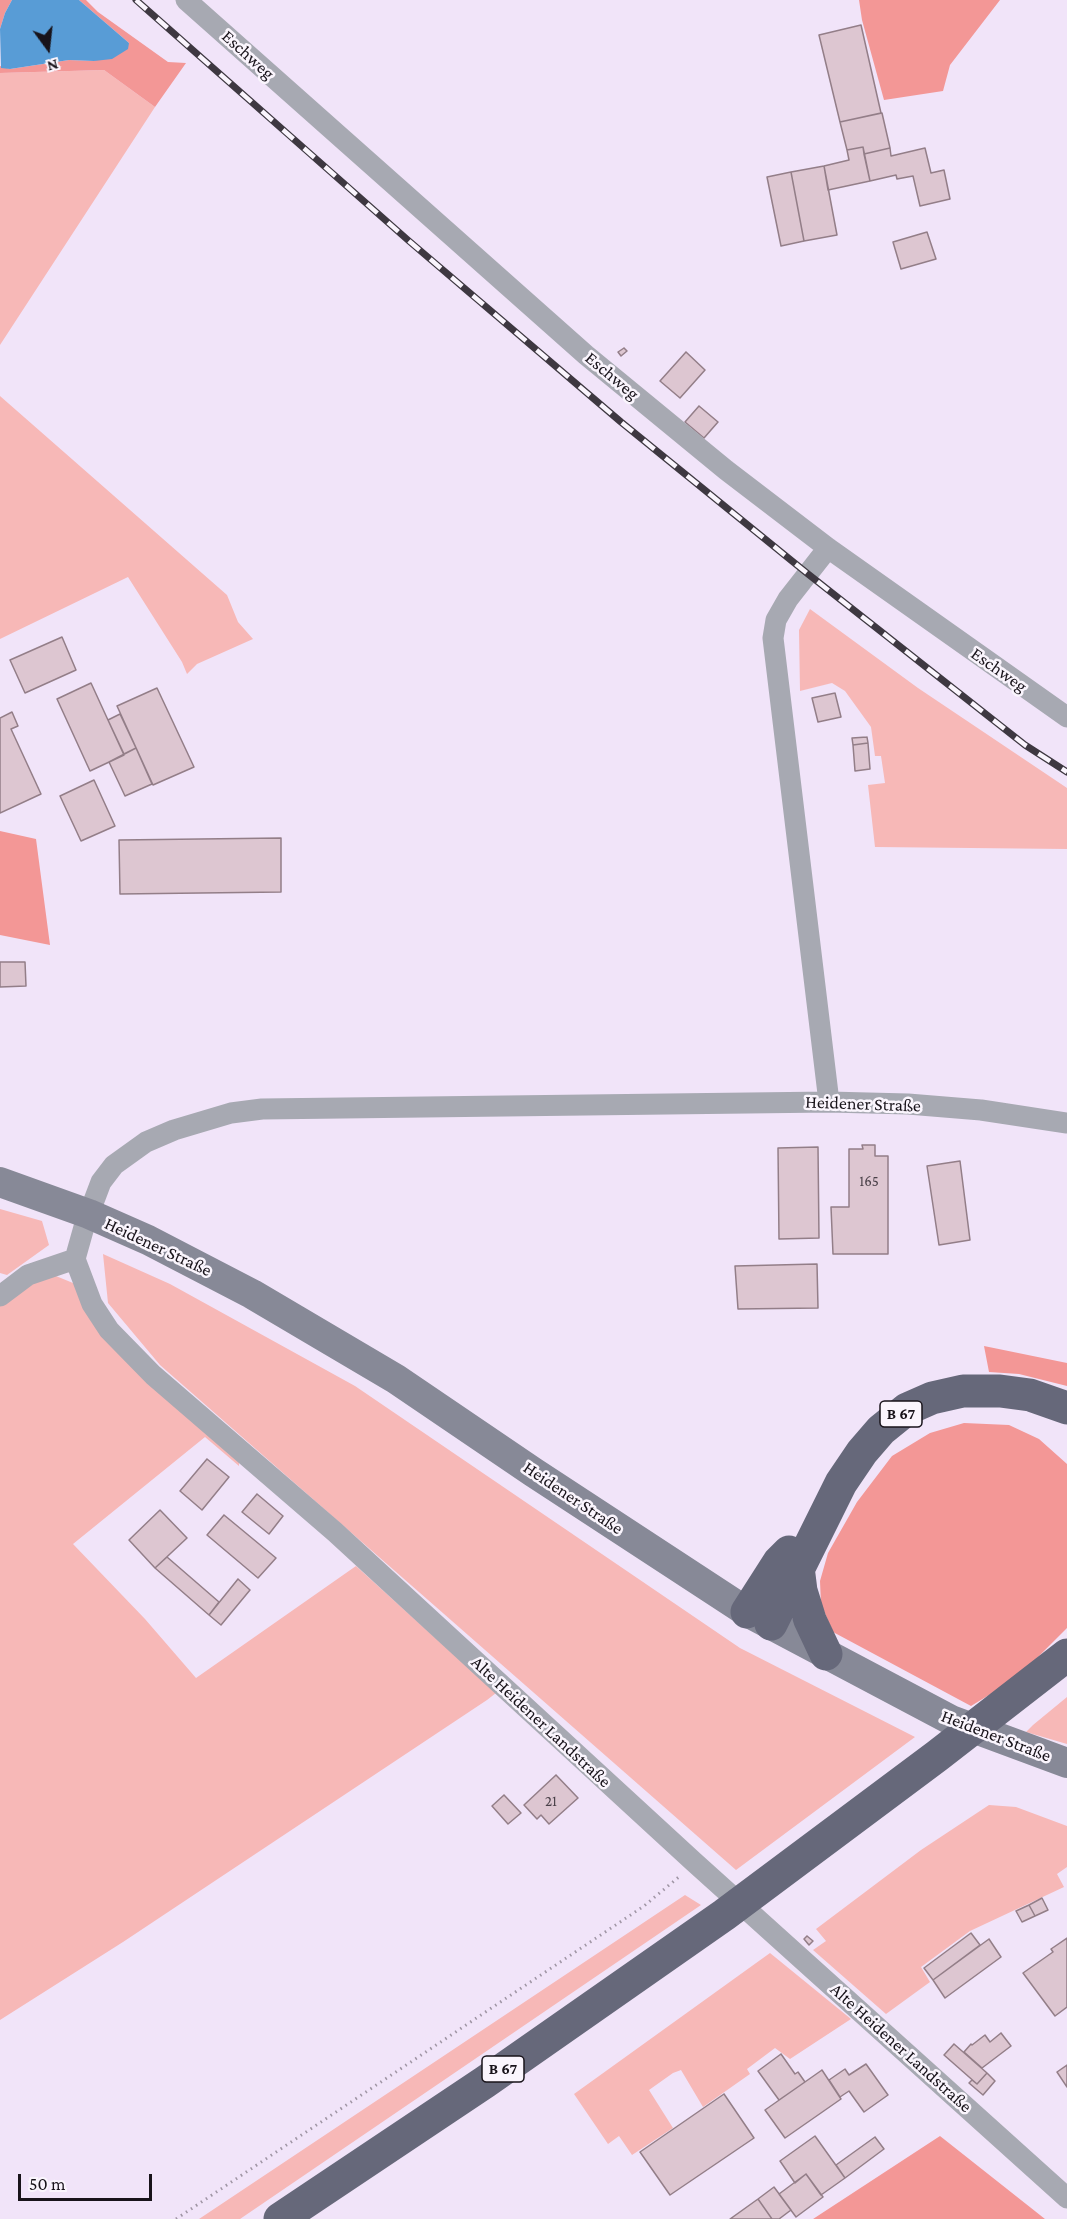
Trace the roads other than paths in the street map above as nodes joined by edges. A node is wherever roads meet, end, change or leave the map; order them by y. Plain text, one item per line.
1 (186, 0) edge
2 (828, 548) junction
3 (1067, 717) edge
4 (829, 1102) junction
5 (1067, 1123) edge
6 (0, 1182) edge
7 (89, 1214) junction
8 (75, 1259) junction
9 (0, 1296) edge
10 (1030, 1395) junction
11 (1067, 1408) edge
12 (1067, 1422) edge
13 (821, 1521) junction
14 (798, 1567) junction
15 (759, 1618) junction
16 (1067, 1653) edge
17 (826, 1654) junction
18 (1067, 1678) edge
19 (1026, 1698) junction
20 (1067, 1763) edge
21 (730, 1921) junction
22 (1067, 2198) edge
23 (280, 2219) edge
24 (309, 2219) edge

1 - 2 street, Eschweg
2 - 3 street, Eschweg
2 - 4 street
4 - 5 street, Heidener Straße
4 - 7 street, Heidener Straße
6 - 7 main road, Heidener Straße
7 - 8 street
7 - 15 main road, Heidener Straße
8 - 9 street
8 - 22 street, Alte Heidener Landstraße
10 - 11 highway
10 - 12 highway
10 - 13 highway, B 67
13 - 14 highway
13 - 15 highway
14 - 15 highway
14 - 17 highway
15 - 17 main road, Heidener Straße
16 - 19 highway
17 - 20 main road, Heidener Straße
18 - 19 highway, B 67
19 - 21 highway, B 67
21 - 23 highway, B 67
21 - 24 highway, B 67

